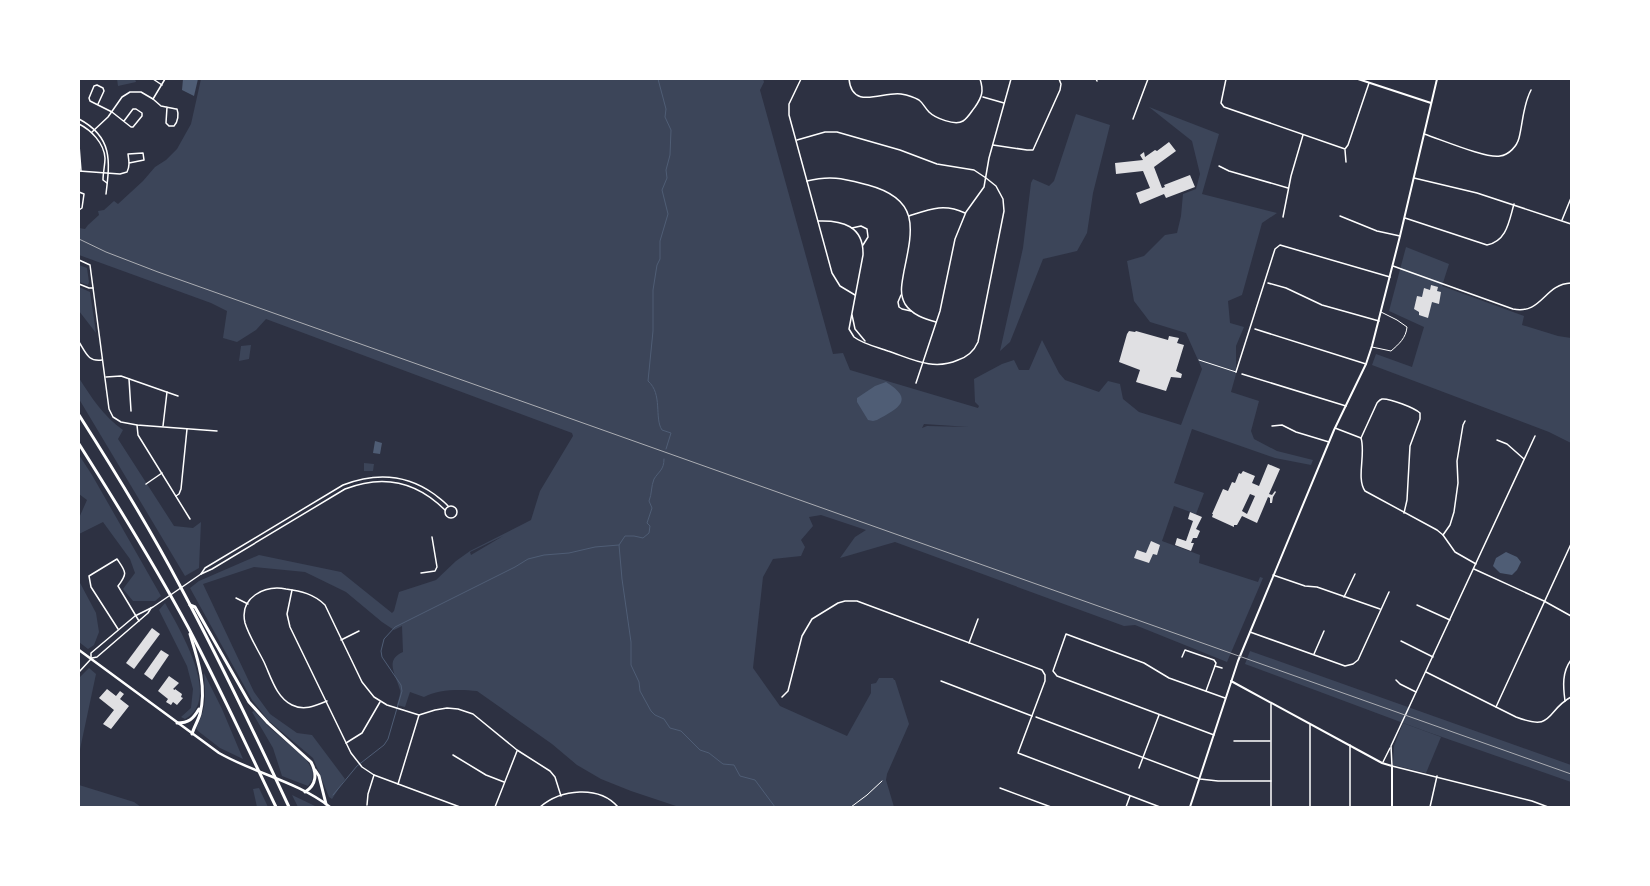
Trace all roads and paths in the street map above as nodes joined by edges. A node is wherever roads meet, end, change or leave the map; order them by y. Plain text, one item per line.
1 (153, 79) edge
2 (165, 79) edge
3 (801, 79) edge
4 (849, 79) edge
5 (980, 79) edge
6 (1011, 79) edge
7 (1059, 79) edge
8 (1148, 79) edge
9 (1226, 79) edge
10 (1358, 79) edge
11 (1437, 79) edge
12 (1369, 83) junction
13 (162, 85) junction
14 (1531, 90) dead end
15 (982, 97) junction
16 (153, 99) junction
17 (1004, 103) junction
18 (1431, 103) junction
19 (98, 104) junction
20 (167, 107) junction
21 (112, 112) junction
22 (79, 119) edge
23 (1133, 119) dead end
24 (124, 121) junction
25 (79, 124) edge
26 (95, 129) junction
27 (92, 132) junction
28 (1303, 134) junction
29 (1424, 134) junction
30 (797, 140) junction
31 (79, 145) edge
32 (992, 145) junction
33 (1345, 149) junction
34 (80, 153) edge
35 (1346, 162) dead end
36 (129, 163) junction
37 (1219, 166) dead end
38 (80, 171) edge
39 (103, 172) junction
40 (108, 172) junction
41 (986, 178) junction
42 (1414, 178) junction
43 (807, 181) junction
44 (107, 183) junction
45 (1288, 188) junction
46 (79, 192) edge
47 (106, 194) dead end
48 (1571, 198) edge
49 (1514, 204) junction
50 (79, 210) edge
51 (966, 213) junction
52 (909, 216) junction
53 (1340, 216) dead end
54 (1283, 217) dead end
55 (1405, 218) junction
56 (1562, 220) junction
57 (818, 221) junction
58 (1571, 224) edge
59 (852, 228) junction
60 (1400, 236) junction
61 (863, 245) junction
62 (79, 260) edge
63 (1393, 266) junction
64 (1390, 277) junction
65 (1268, 283) dead end
66 (1571, 283) edge
67 (79, 284) edge
68 (93, 288) junction
69 (901, 293) junction
70 (855, 295) junction
71 (852, 311) junction
72 (912, 312) junction
73 (1381, 312) junction
74 (1379, 321) junction
75 (936, 322) junction
76 (1255, 329) dead end
77 (79, 342) edge
78 (867, 343) junction
79 (1372, 346) junction
80 (102, 360) junction
81 (1199, 360) dead end
82 (923, 363) junction
83 (1366, 364) junction
84 (1236, 372) joint
85 (1242, 374) dead end
86 (106, 377) junction
87 (129, 378) junction
88 (916, 383) dead end
89 (167, 392) junction
90 (178, 396) dead end
91 (1346, 406) junction
92 (131, 411) dead end
93 (79, 415) edge
94 (1465, 421) dead end
95 (137, 425) junction
96 (1272, 426) dead end
97 (163, 427) junction
98 (1335, 428) junction
99 (187, 429) junction
100 (217, 431) dead end
101 (1535, 436) dead end
102 (1361, 438) junction
103 (1497, 440) dead end
104 (1329, 442) junction
105 (79, 444) edge
106 (1524, 460) junction
107 (162, 473) junction
108 (146, 484) dead end
109 (176, 496) junction
110 (448, 506) junction
111 (445, 510) junction
112 (1404, 513) junction
113 (190, 519) dead end
114 (1443, 535) junction
115 (432, 537) dead end
116 (1571, 544) edge
117 (1476, 564) junction
118 (1474, 569) junction
119 (421, 573) dead end
120 (201, 574) junction
121 (1355, 574) dead end
122 (1273, 575) junction
123 (292, 590) junction
124 (1389, 592) dead end
125 (1344, 597) junction
126 (236, 598) dead end
127 (1544, 601) junction
128 (248, 604) junction
129 (190, 605) junction
130 (1417, 605) dead end
131 (152, 607) junction
132 (1381, 609) junction
133 (135, 616) junction
134 (1571, 616) edge
135 (978, 619) dead end
136 (1450, 620) junction
137 (138, 621) junction
138 (188, 627) junction
139 (118, 629) junction
140 (359, 631) dead end
141 (1324, 631) dead end
142 (1250, 632) junction
143 (341, 640) junction
144 (1401, 641) dead end
145 (969, 643) junction
146 (79, 650) edge
147 (1314, 654) junction
148 (1182, 657) dead end
149 (1433, 657) junction
150 (90, 659) junction
151 (1571, 660) edge
152 (1215, 666) junction
153 (1222, 668) dead end
154 (79, 672) edge
155 (1426, 672) junction
156 (1396, 680) dead end
157 (941, 681) dead end
158 (1231, 681) junction
159 (1206, 691) junction
160 (1416, 692) junction
161 (782, 696) dead end
162 (1571, 697) edge
163 (1225, 698) junction
164 (326, 701) junction
165 (1565, 701) junction
166 (380, 702) junction
167 (1272, 704) junction
168 (201, 706) junction
169 (1496, 707) junction
170 (419, 715) junction
171 (1159, 715) junction
172 (1032, 716) junction
173 (1036, 717) dead end
174 (177, 723) junction
175 (1310, 725) junction
176 (192, 734) junction
177 (1214, 735) junction
178 (1234, 741) dead end
179 (1271, 741) junction
180 (346, 743) junction
181 (1350, 745) junction
182 (1391, 746) junction
183 (517, 750) junction
184 (453, 755) dead end
185 (1143, 758) junction
186 (1382, 763) junction
187 (1392, 766) junction
188 (1140, 768) dead end
189 (314, 769) junction
190 (374, 775) junction
191 (1437, 776) junction
192 (1200, 779) junction
193 (882, 781) dead end
194 (1271, 781) junction
195 (504, 782) junction
196 (398, 784) junction
197 (1000, 788) dead end
198 (305, 792) junction
199 (561, 796) junction
200 (1130, 796) junction
201 (326, 804) junction
202 (452, 804) junction
203 (367, 805) dead end
204 (276, 807) edge
205 (289, 807) edge
206 (330, 807) edge
207 (451, 807) edge
208 (460, 807) edge
209 (494, 807) edge
210 (540, 807) edge
211 (618, 807) edge
212 (851, 807) edge
213 (1050, 807) edge
214 (1126, 807) edge
215 (1160, 807) edge
216 (1190, 807) edge
217 (1271, 807) edge
218 (1310, 807) edge
219 (1350, 807) edge
220 (1392, 807) edge
221 (1430, 807) edge
222 (1548, 807) edge

1 - 13 street
2 - 13 street
3 - 30 street
4 - 15 street
5 - 15 street
6 - 17 street
7 - 32 street
8 - 23 street
9 - 28 street
10 - 12 street
11 - 18 street
12 - 18 street
12 - 33 street
13 - 16 street
14 - 29 street
15 - 17 street
16 - 20 street
16 - 21 street
17 - 32 street
18 - 29 street
19 - 19 street
19 - 21 street
20 - 20 street
21 - 24 street
21 - 26 street
22 - 26 street
24 - 24 street
25 - 27 street
26 - 27 street
26 - 40 street
27 - 39 street
28 - 33 street
28 - 45 street
29 - 42 street
30 - 41 street
30 - 43 street
31 - 34 street
32 - 41 street
33 - 35 street
34 - 38 street
36 - 36 street
36 - 40 street
37 - 45 street
38 - 39 street
39 - 40 street
39 - 44 street
40 - 44 street
41 - 51 street
41 - 82 street
42 - 49 street
42 - 55 street
43 - 52 street
43 - 57 street
44 - 47 street
45 - 54 street
46 - 50 street
48 - 56 street
49 - 55 street
49 - 56 street
51 - 52 street
51 - 75 street
52 - 69 street
53 - 60 street
55 - 60 street
56 - 58 street
57 - 59 street
57 - 70 street
59 - 61 street
59 - 61 street
60 - 63 street
61 - 70 street
62 - 68 street
63 - 64 street
63 - 66 street
64 - 73 street
64 - 84 street
65 - 74 street
67 - 68 street
68 - 80 street
69 - 72 street
69 - 72 street
70 - 71 street
71 - 78 street
71 - 78 street
72 - 75 street
73 - 74 street
73 - 79 lane
74 - 79 street
75 - 82 street
76 - 83 street
77 - 80 street
78 - 82 street
79 - 83 street
80 - 86 street
81 - 84 lane
82 - 88 street
83 - 91 street
85 - 91 street
86 - 87 street
86 - 95 street
87 - 89 street
87 - 92 street
89 - 90 street
89 - 97 street
91 - 98 street
93 - 129 highway
94 - 114 street
95 - 97 street
95 - 107 street
96 - 104 street
97 - 99 street
98 - 102 street
98 - 104 street
99 - 100 street
99 - 109 street
101 - 106 street
102 - 112 street
102 - 112 street
103 - 106 street
104 - 122 street
105 - 138 highway
106 - 117 street
107 - 108 street
107 - 109 street
109 - 113 street
110 - 111 street
110 - 111 street
110 - 120 street
111 - 120 street
112 - 114 street
114 - 117 street
115 - 119 street
116 - 127 street
117 - 118 street
118 - 127 street
118 - 136 street
120 - 131 street
121 - 125 street
122 - 125 street
122 - 142 street
123 - 128 street
123 - 143 street
123 - 164 street
124 - 132 street
125 - 132 street
126 - 128 street
127 - 134 street
127 - 169 street
128 - 164 street
129 - 189 highway
129 - 205 highway
130 - 136 street
131 - 133 street
131 - 137 street
132 - 147 street
133 - 137 street
133 - 139 street
133 - 139 street
135 - 145 street
136 - 149 street
137 - 150 street
138 - 168 highway
138 - 204 highway
139 - 150 street
140 - 143 street
141 - 147 street
142 - 147 street
142 - 158 street
143 - 166 street
144 - 149 street
145 - 161 street
145 - 172 street
146 - 150 main road
148 - 152 street
149 - 155 street
150 - 154 street
150 - 174 main road
151 - 165 street
152 - 153 street
152 - 159 street
155 - 160 street
155 - 169 street
156 - 160 street
157 - 172 street
158 - 163 street
158 - 167 street
159 - 163 street
159 - 171 street
160 - 182 street
162 - 165 street
163 - 177 street
164 - 180 street
165 - 169 street
166 - 170 street
166 - 180 street
167 - 175 street
167 - 179 street
168 - 174 highway
168 - 176 highway
170 - 183 street
170 - 196 street
171 - 177 street
171 - 185 street
172 - 200 street
173 - 185 street
174 - 176 main road
175 - 181 street
175 - 218 street
176 - 198 main road
177 - 192 street
178 - 179 street
179 - 194 street
180 - 190 street
181 - 186 street
181 - 219 street
182 - 186 street
182 - 187 street
183 - 195 street
183 - 199 street
184 - 195 street
185 - 188 street
185 - 192 street
186 - 187 street
187 - 191 street
187 - 220 street
189 - 198 highway
189 - 201 highway
190 - 196 street
190 - 203 street
191 - 221 street
191 - 222 street
192 - 194 street
192 - 216 street
193 - 212 path
194 - 217 street
195 - 209 street
196 - 202 street
197 - 213 street
198 - 201 main road
199 - 210 street
199 - 211 street
200 - 214 street
200 - 215 street
201 - 206 main road
202 - 207 street
202 - 208 street

